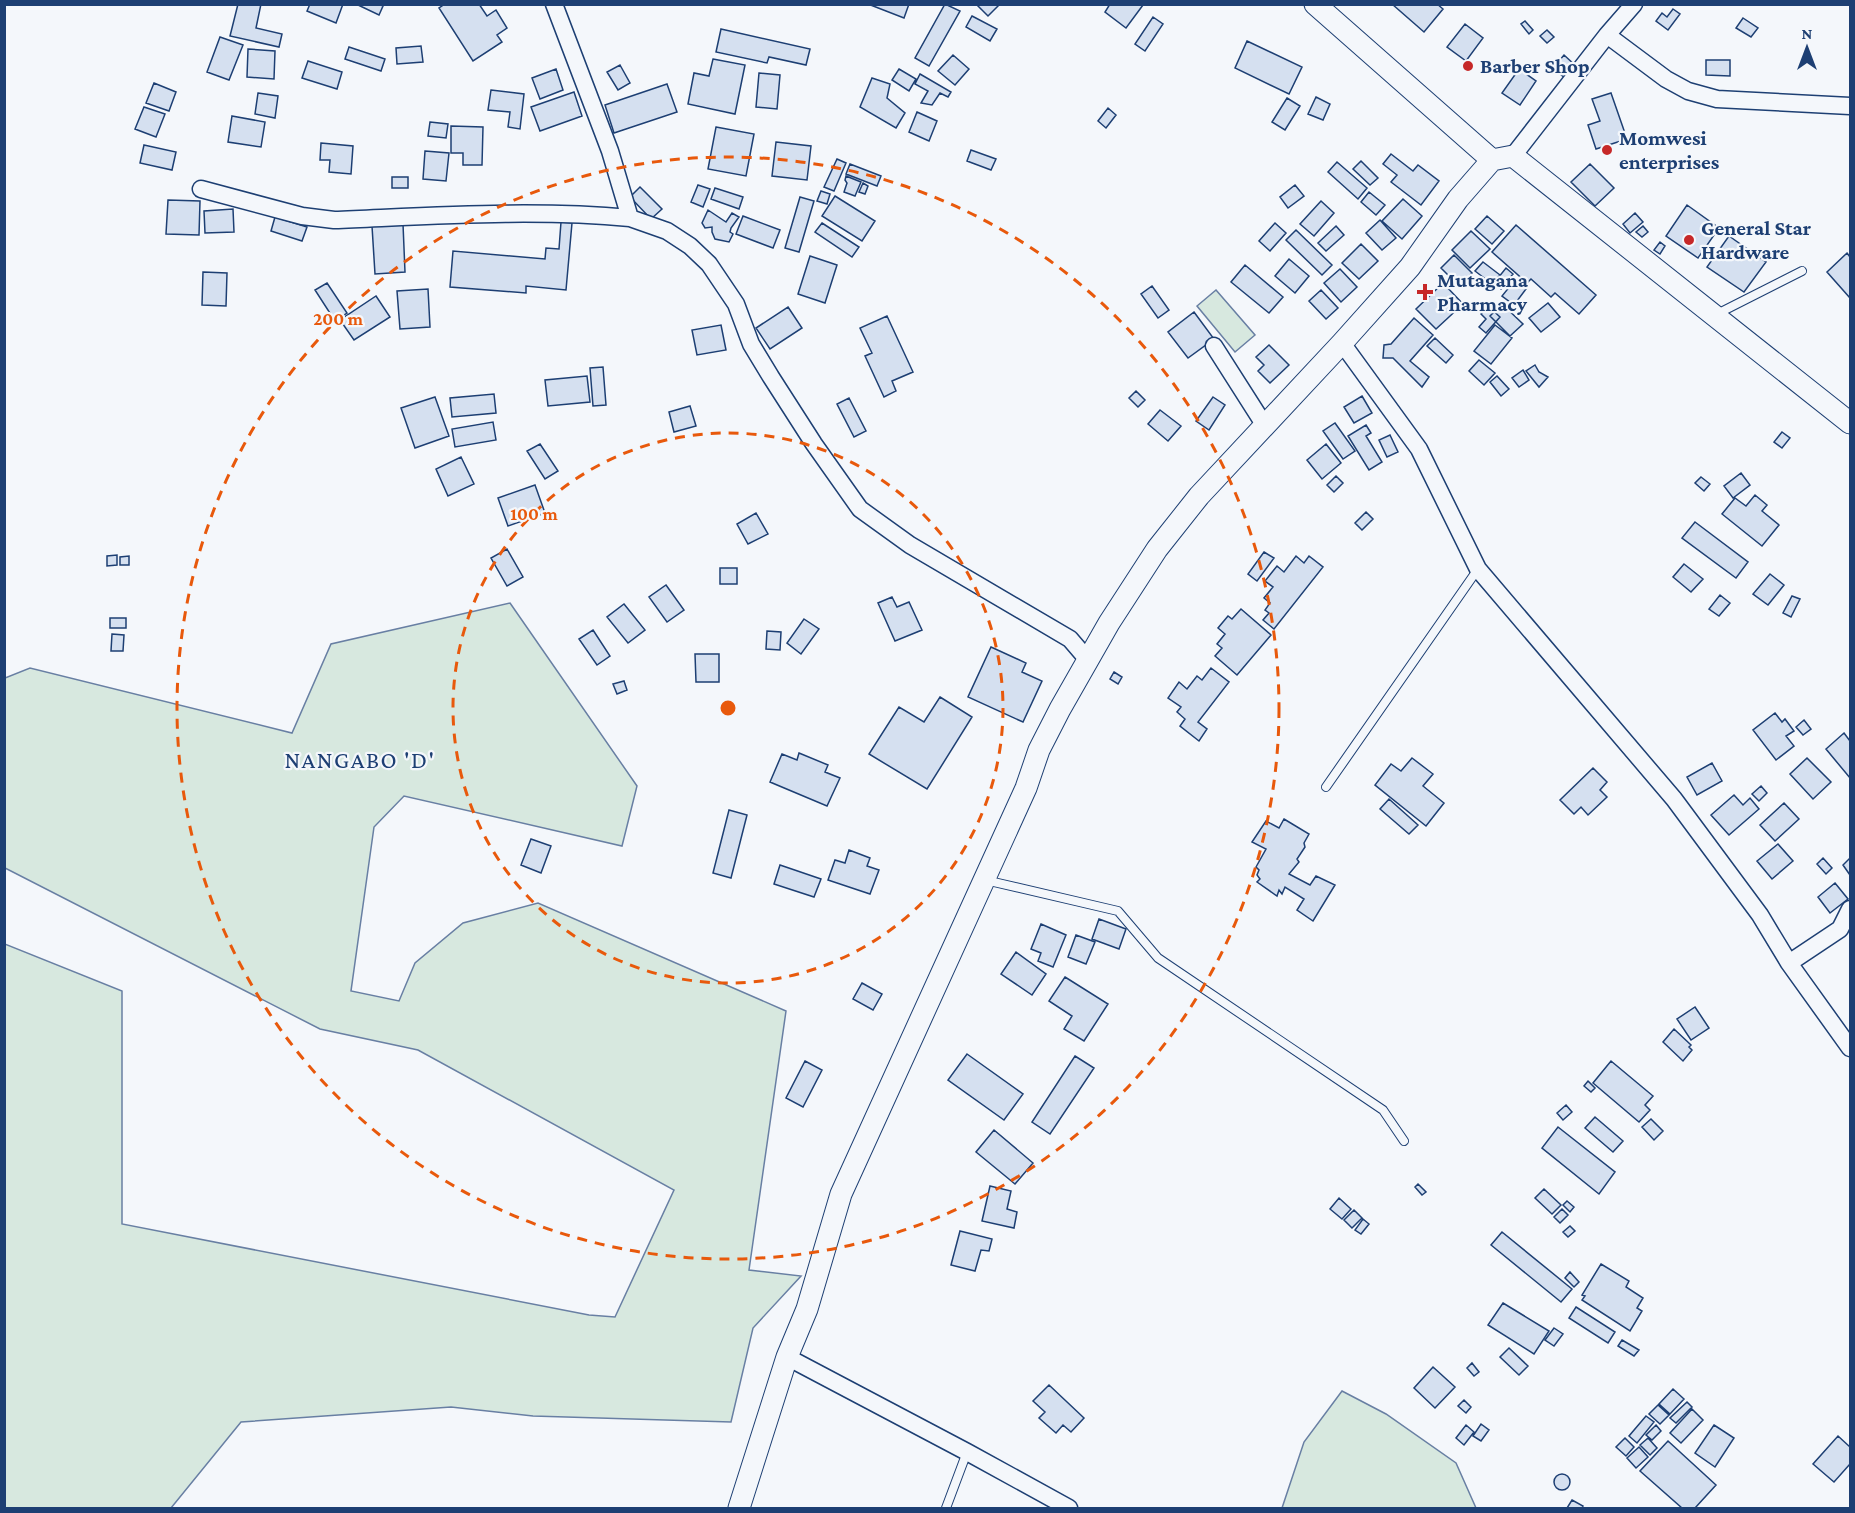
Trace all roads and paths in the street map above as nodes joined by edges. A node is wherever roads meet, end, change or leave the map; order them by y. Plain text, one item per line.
1 (554, 4) edge
2 (1315, 4) edge
3 (1634, 4) edge
4 (1607, 35) junction
5 (1851, 106) edge
6 (1513, 156) junction
7 (1492, 160) junction
8 (201, 189) dead end
9 (630, 218) junction
10 (1802, 271) dead end
11 (1716, 315) junction
12 (1342, 343) junction
13 (1214, 346) dead end
14 (1851, 423) edge
15 (1265, 426) junction
16 (1478, 569) junction
17 (1088, 660) junction
18 (1326, 787) dead end
19 (984, 880) junction
20 (1851, 909) edge
21 (1789, 963) junction
22 (1851, 1048) edge
23 (1404, 1141) dead end
24 (787, 1357) junction
25 (967, 1452) junction
26 (738, 1509) edge
27 (946, 1509) edge
28 (1069, 1509) edge

1 - 9 street
2 - 7 street
3 - 4 street
4 - 5 street
4 - 6 street
6 - 7 street
6 - 11 street
7 - 12 street
8 - 9 street
9 - 17 street
10 - 11 lane
11 - 14 street
12 - 15 street
12 - 16 street
13 - 15 street
15 - 17 street
16 - 18 lane
16 - 21 street
17 - 19 street
19 - 23 lane
19 - 24 street
20 - 21 street
21 - 22 street
24 - 25 street
24 - 26 street
25 - 27 lane
25 - 28 street

